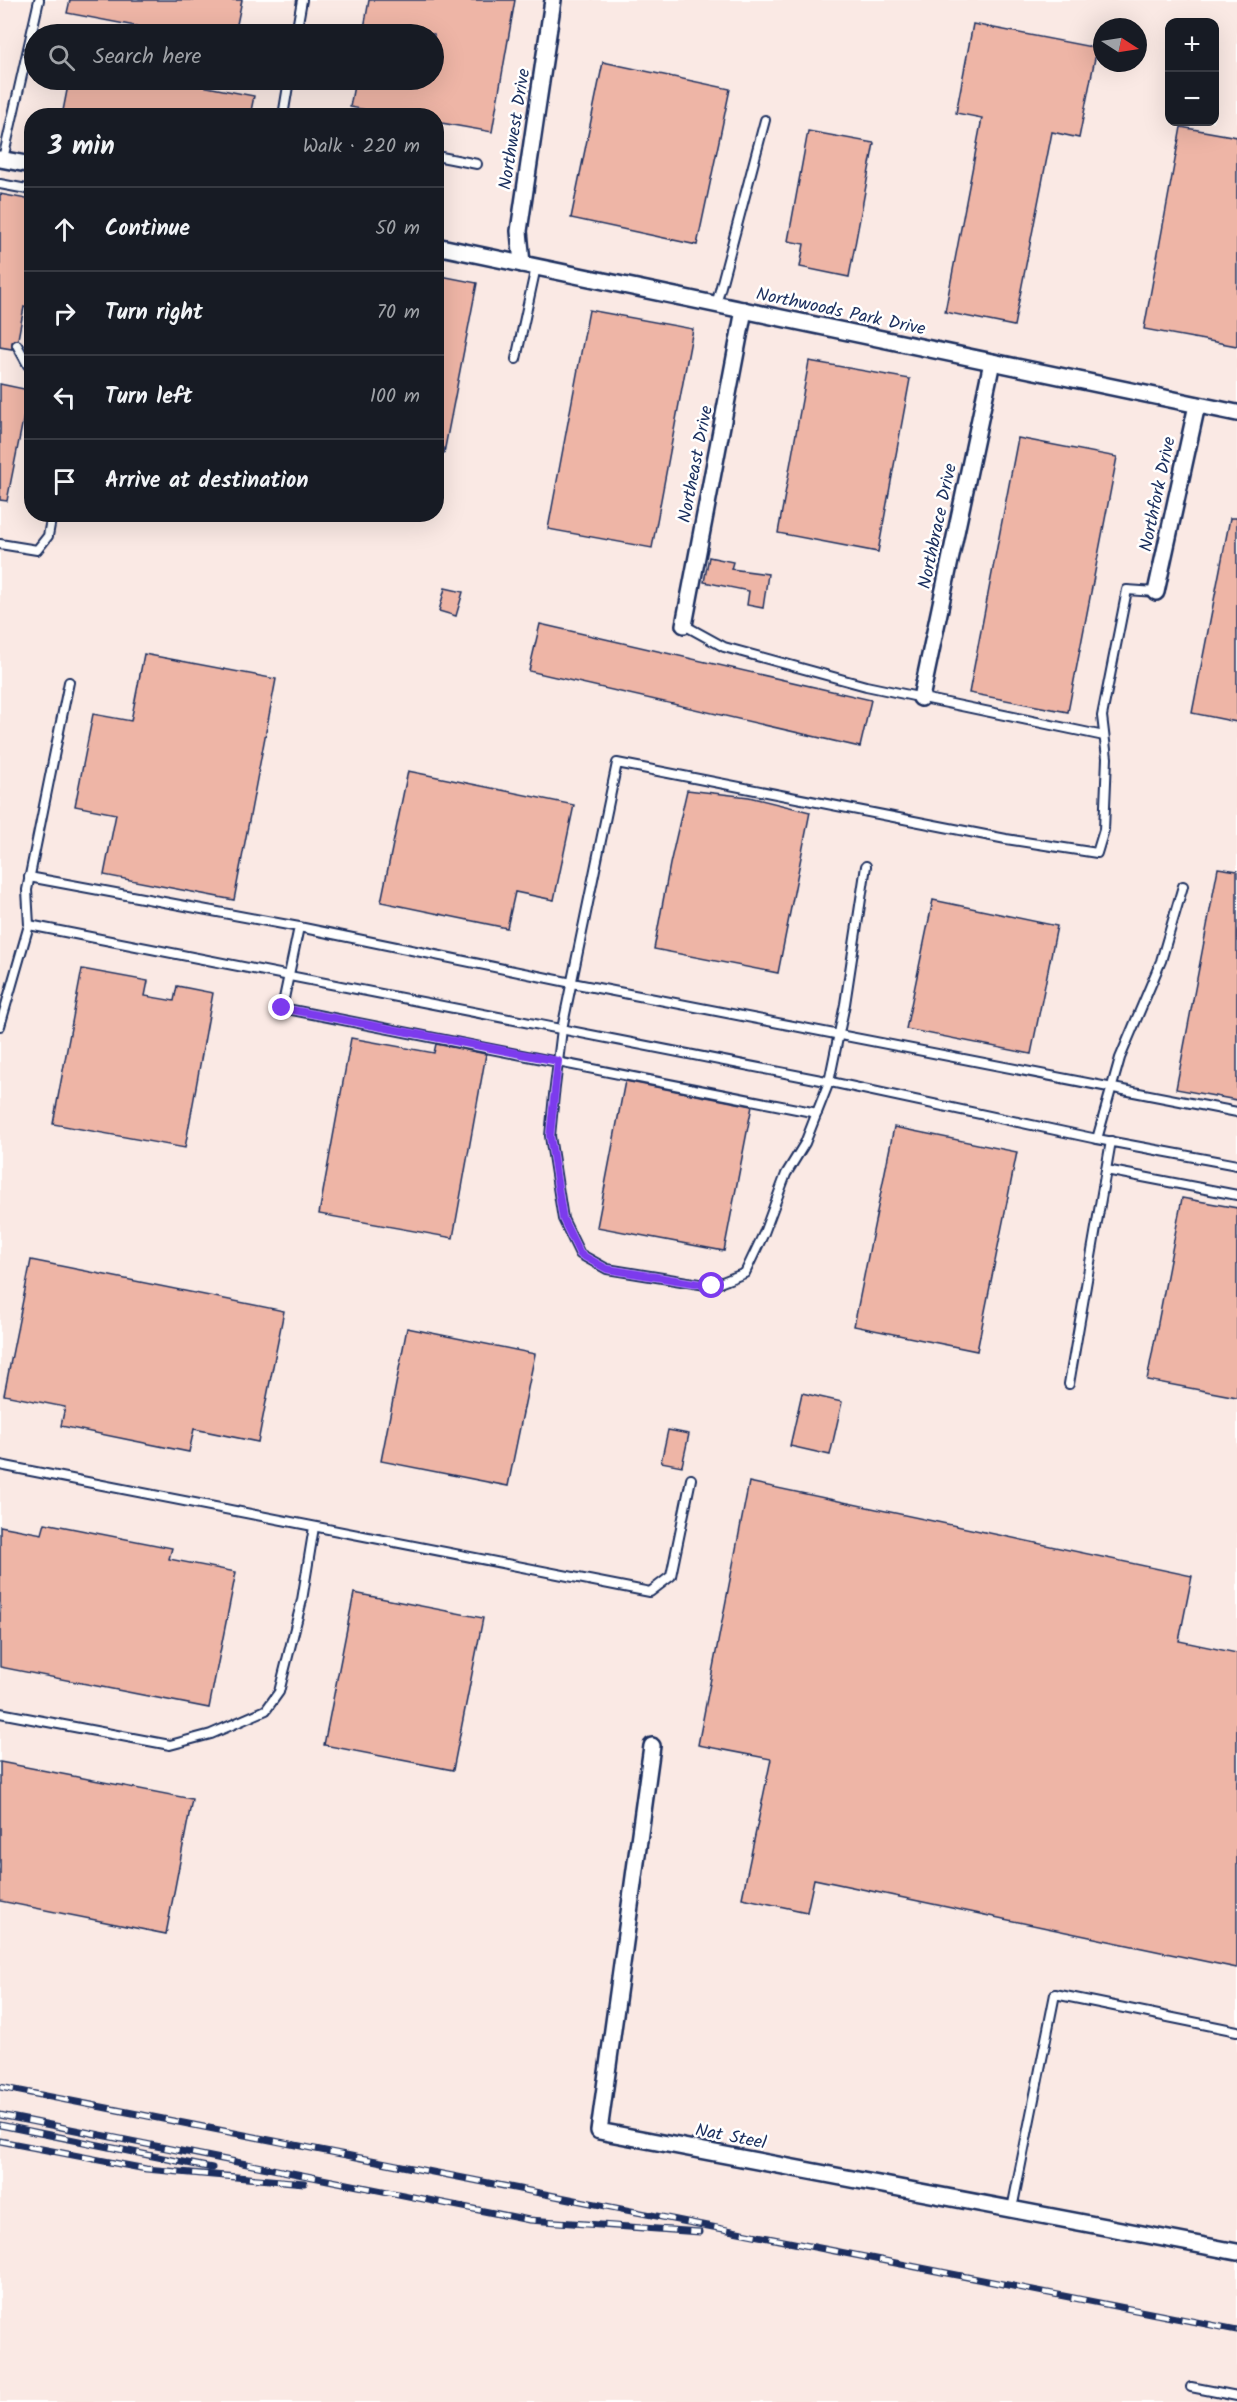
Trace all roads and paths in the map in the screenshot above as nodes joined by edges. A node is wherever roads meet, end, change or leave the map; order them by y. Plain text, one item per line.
1 (39, 0) edge
2 (302, 0) edge
3 (553, 0) edge
4 (33, 24) edge
5 (298, 24) edge
6 (24, 63) edge
7 (288, 90) edge
8 (285, 108) edge
9 (765, 120) dead end
10 (444, 158) edge
11 (1, 159) edge
12 (24, 163) edge
13 (477, 164) dead end
14 (0, 184) edge
15 (24, 188) edge
16 (444, 248) edge
17 (529, 266) junction
18 (716, 304) junction
19 (744, 310) junction
20 (17, 345) dead end
21 (24, 358) edge
22 (516, 359) dead end
23 (992, 362) junction
24 (1197, 405) junction
25 (1237, 413) edge
26 (51, 522) edge
27 (0, 544) edge
28 (1156, 592) joint
29 (684, 625) joint
30 (69, 682) dead end
31 (921, 698) junction
32 (1104, 736) junction
33 (866, 866) dead end
34 (29, 877) junction
35 (1183, 886) dead end
36 (29, 925) junction
37 (299, 927) junction
38 (289, 976) junction
39 (572, 983) junction
40 (0, 1026) edge
41 (562, 1029) junction
42 (839, 1034) junction
43 (558, 1061) junction
44 (829, 1082) junction
45 (1112, 1088) junction
46 (1237, 1112) edge
47 (817, 1113) junction
48 (1097, 1139) junction
49 (1111, 1142) junction
50 (1237, 1165) edge
51 (1106, 1170) junction
52 (1237, 1195) edge
53 (1069, 1384) dead end
54 (0, 1466) edge
55 (691, 1479) dead end
56 (314, 1527) junction
57 (0, 1713) edge
58 (652, 1746) dead end
59 (1237, 2031) edge
60 (1012, 2209) junction
61 (1237, 2252) edge
62 (1191, 2387) dead end
63 (1237, 2396) edge

1 - 4 lane
2 - 5 lane
3 - 17 street, Northwest Drive
6 - 11 lane
7 - 8 lane
9 - 18 lane
10 - 13 lane
11 - 12 street
14 - 15 lane
16 - 17 street, Northwoods Park Drive
17 - 18 street, Northwoods Park Drive
17 - 22 lane
18 - 19 street, Northwoods Park Drive
19 - 23 street, Northwoods Park Drive
19 - 29 street, Northeast Drive
20 - 21 lane
23 - 24 street, Northwoods Park Drive
23 - 31 street, Northbrace Drive
24 - 25 street, Northwoods Park Drive
24 - 28 street, Northfork Drive
26 - 27 lane
28 - 32 lane
29 - 31 lane
30 - 34 lane
31 - 32 lane
32 - 39 lane
33 - 42 lane
34 - 36 lane
34 - 37 lane
35 - 45 lane
36 - 38 lane
36 - 40 lane
37 - 38 lane
37 - 39 lane
38 - 41 lane
38 - 43 lane
39 - 41 lane
39 - 42 lane
41 - 43 lane
41 - 44 lane
42 - 44 lane
42 - 45 lane
43 - 47 lane
43 - 47 lane
44 - 47 lane
44 - 48 lane
45 - 46 lane
45 - 48 lane
48 - 49 lane
49 - 50 lane
49 - 51 lane
51 - 52 lane
51 - 53 lane
54 - 56 lane
55 - 56 lane
56 - 57 lane
58 - 60 street, Nat Steel
59 - 60 lane
60 - 61 street, Nat Steel
62 - 63 lane

